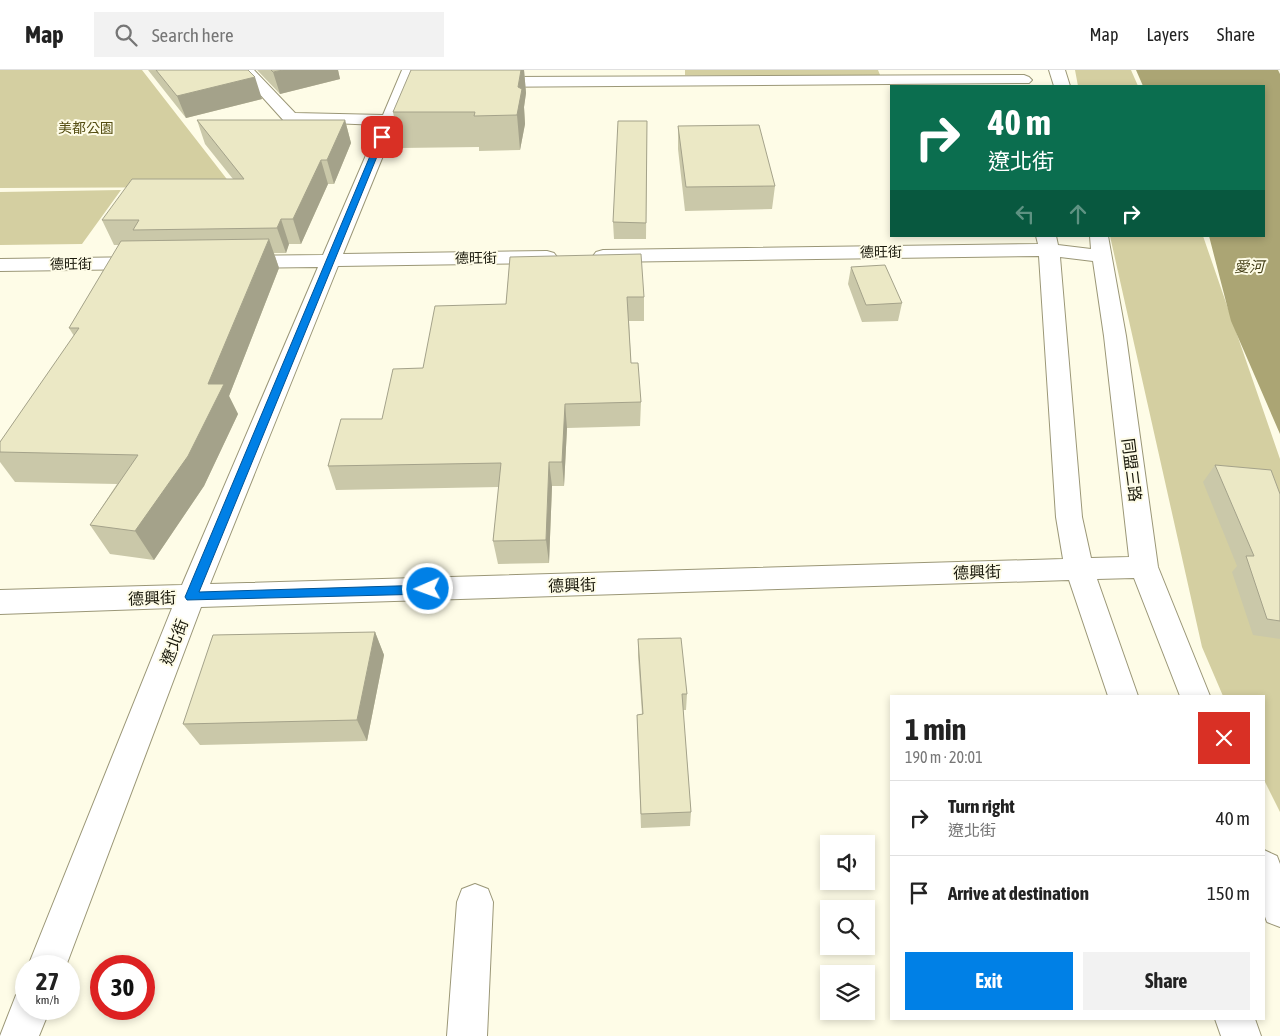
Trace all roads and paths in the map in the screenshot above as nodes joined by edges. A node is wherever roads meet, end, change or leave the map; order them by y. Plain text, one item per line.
1 (246, 70) edge
2 (1057, 70) edge
3 (413, 78) edge
4 (1023, 79) edge
5 (474, 82) edge
6 (1062, 85) edge
7 (389, 120) junction
8 (1047, 243) edge
9 (1100, 246) edge
10 (331, 260) junction
11 (225, 262) edge
12 (166, 263) edge
13 (0, 266) edge
14 (1144, 567) junction
15 (1079, 569) junction
16 (191, 597) junction
17 (0, 602) edge
18 (1123, 695) edge
19 (1196, 695) edge
20 (1265, 871) edge
21 (475, 902) dead end
22 (1280, 909) edge
23 (51, 955) edge
24 (26, 1020) edge
25 (1235, 1020) edge
26 (19, 1036) edge
27 (468, 1036) edge
28 (1241, 1036) edge

1 - 7 street
2 - 6 street
3 - 7 street, 遼北街
4 - 5 street
7 - 10 street, 遼北街
8 - 9 street, 德旺街
8 - 10 street, 德旺街
8 - 15 street
9 - 14 street, 同盟三路
10 - 11 street, 德旺街
10 - 16 street, 遼北街
12 - 13 street, 德旺街
14 - 15 street, 德興街
14 - 19 street, 同盟三路
15 - 16 street, 德興街
15 - 18 street
16 - 17 street, 德興街
16 - 23 street, 遼北街
20 - 22 street
21 - 27 street
24 - 26 street
25 - 28 street

